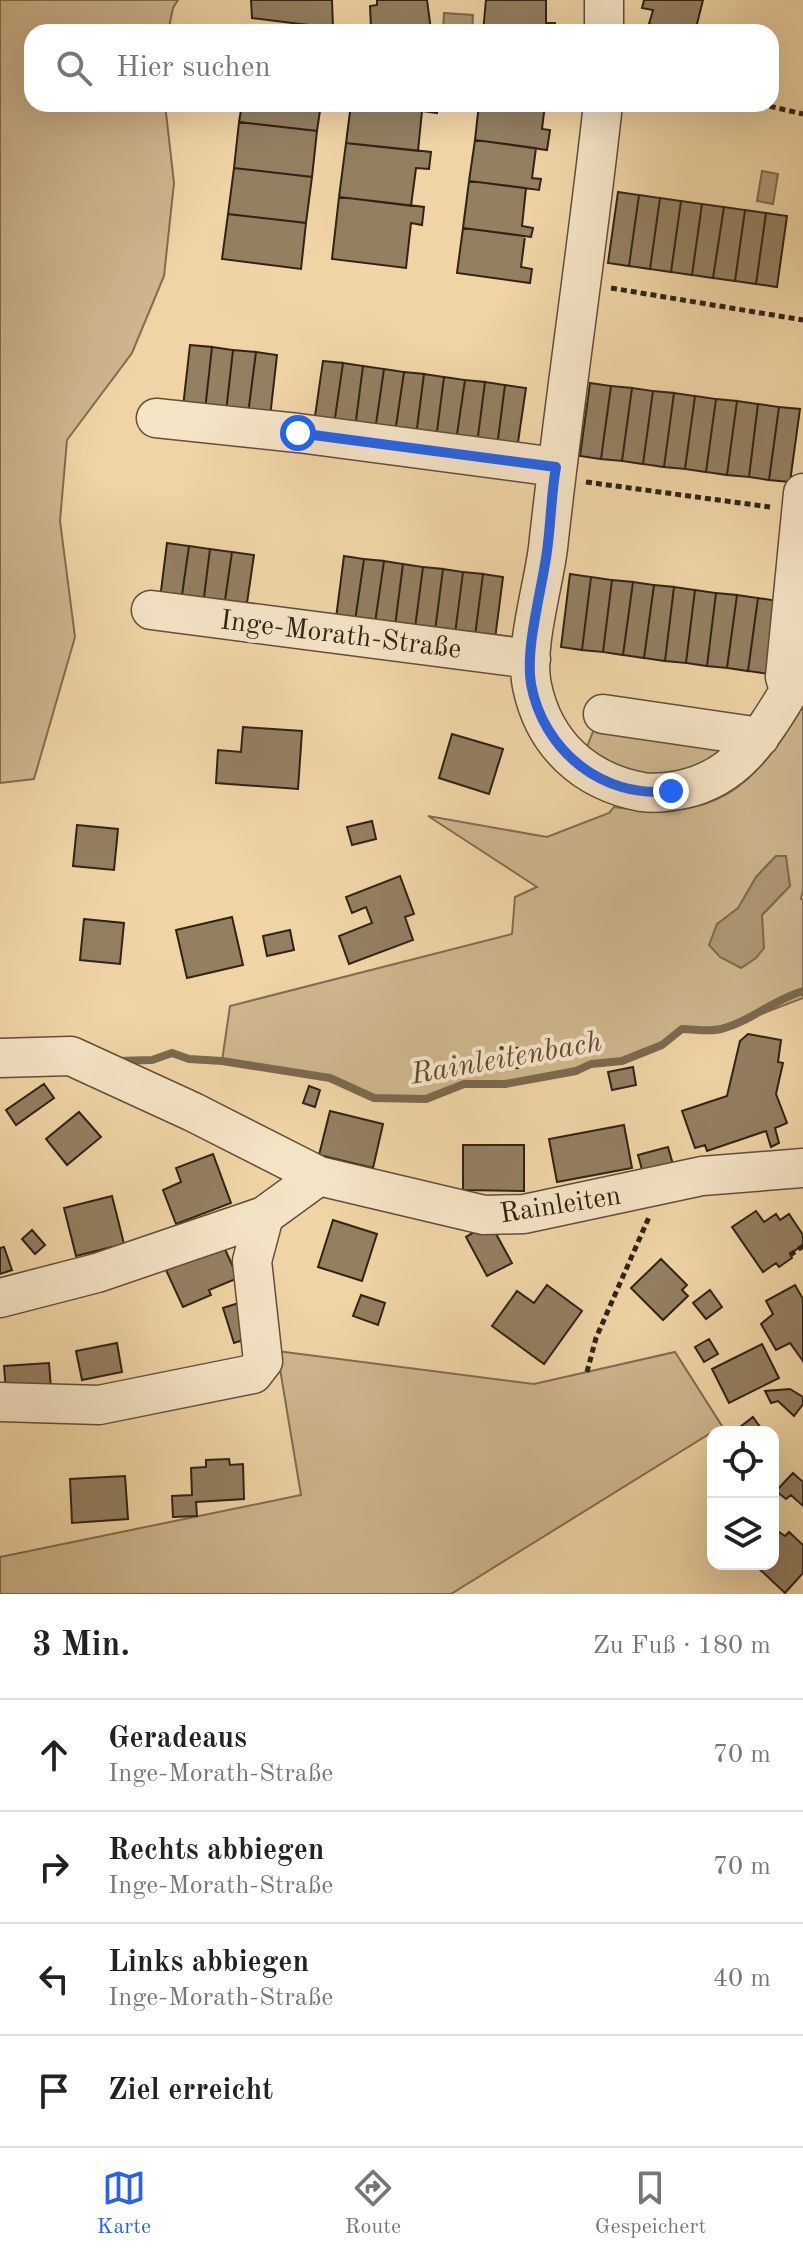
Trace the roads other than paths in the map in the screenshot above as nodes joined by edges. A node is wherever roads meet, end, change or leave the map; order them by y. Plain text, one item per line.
1 (604, 0) edge
2 (604, 24) edge
3 (602, 112) edge
4 (156, 418) dead end
5 (556, 467) junction
6 (802, 502) edge
7 (151, 610) dead end
8 (531, 659) junction
9 (796, 679) edge
10 (603, 714) dead end
11 (760, 737) junction
12 (0, 1058) edge
13 (803, 1168) edge
14 (319, 1176) junction
15 (264, 1216) junction
16 (0, 1298) edge
17 (0, 1402) edge

1 - 2 street
3 - 5 street
4 - 5 street
5 - 8 street
6 - 9 street
7 - 8 street, Inge-Morath-Straße
8 - 11 street
9 - 11 street
10 - 11 street
12 - 14 street, Rainleiten
13 - 14 street, Rainleiten
14 - 15 street
15 - 16 street
15 - 17 street

